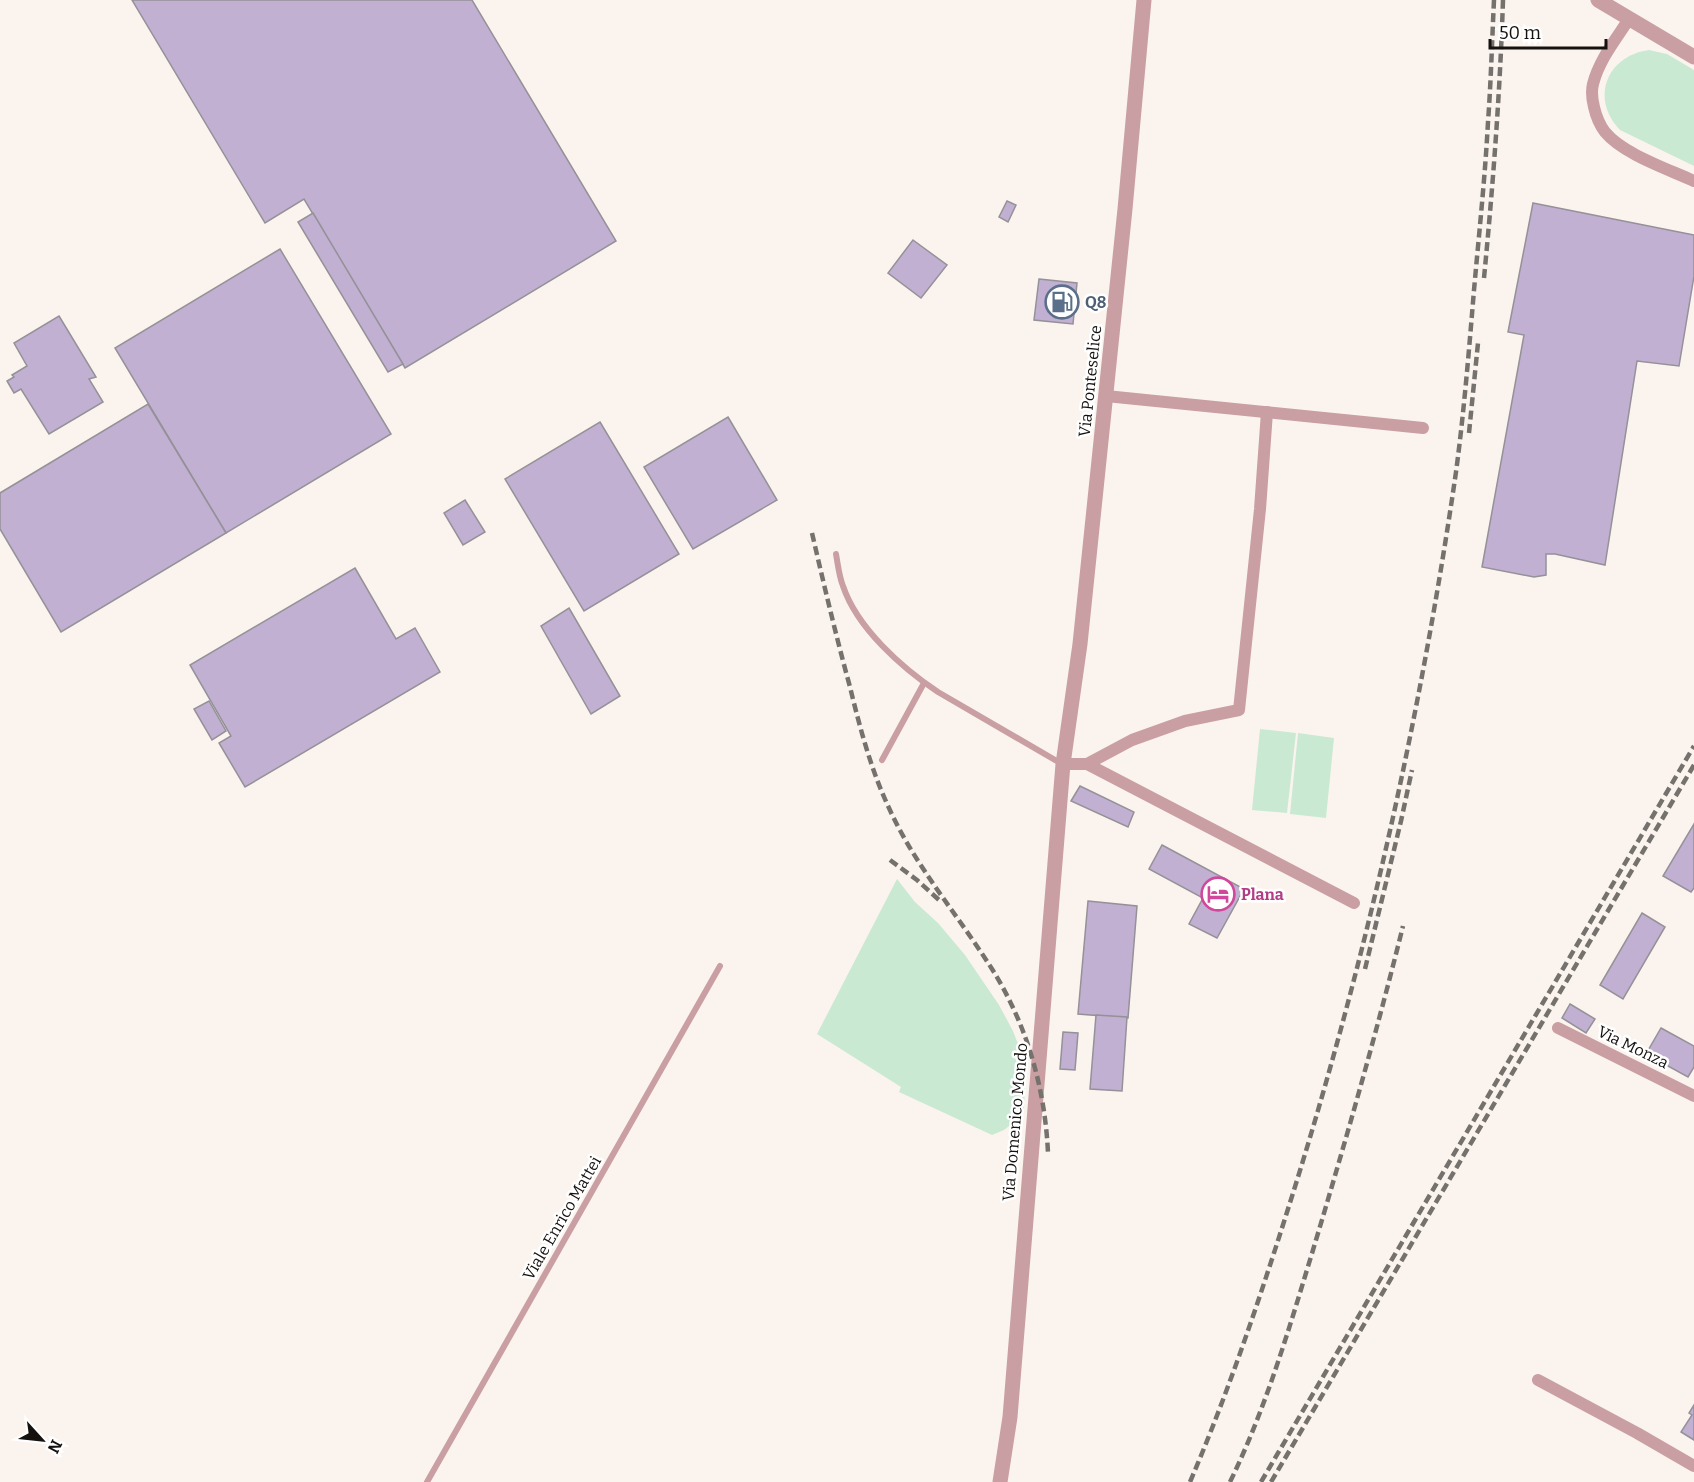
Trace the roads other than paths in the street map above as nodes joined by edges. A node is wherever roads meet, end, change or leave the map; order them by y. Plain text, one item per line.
1 (1144, 0) edge
2 (1598, 0) edge
3 (1629, 19) junction
4 (1694, 57) edge
5 (1694, 181) edge
6 (1106, 396) junction
7 (1267, 412) junction
8 (1423, 428) dead end
9 (836, 554) dead end
10 (924, 683) junction
11 (882, 760) dead end
12 (1063, 764) junction
13 (1087, 764) junction
14 (1354, 903) dead end
15 (720, 966) dead end
16 (1558, 1028) dead end
17 (1694, 1096) edge
18 (1538, 1380) dead end
19 (1694, 1466) edge
20 (427, 1482) edge
21 (1000, 1482) edge

1 - 6 street, Via Ponteselice
2 - 3 street
3 - 4 street
3 - 5 street
6 - 7 street
6 - 12 street, Via Ponteselice
7 - 8 street
7 - 13 street
9 - 10 lane
10 - 11 lane
10 - 12 lane
12 - 13 street
12 - 21 street, Via Domenico Mondo
13 - 14 street
15 - 20 lane, Viale Enrico Mattei
16 - 17 street, Via Monza
18 - 19 street

